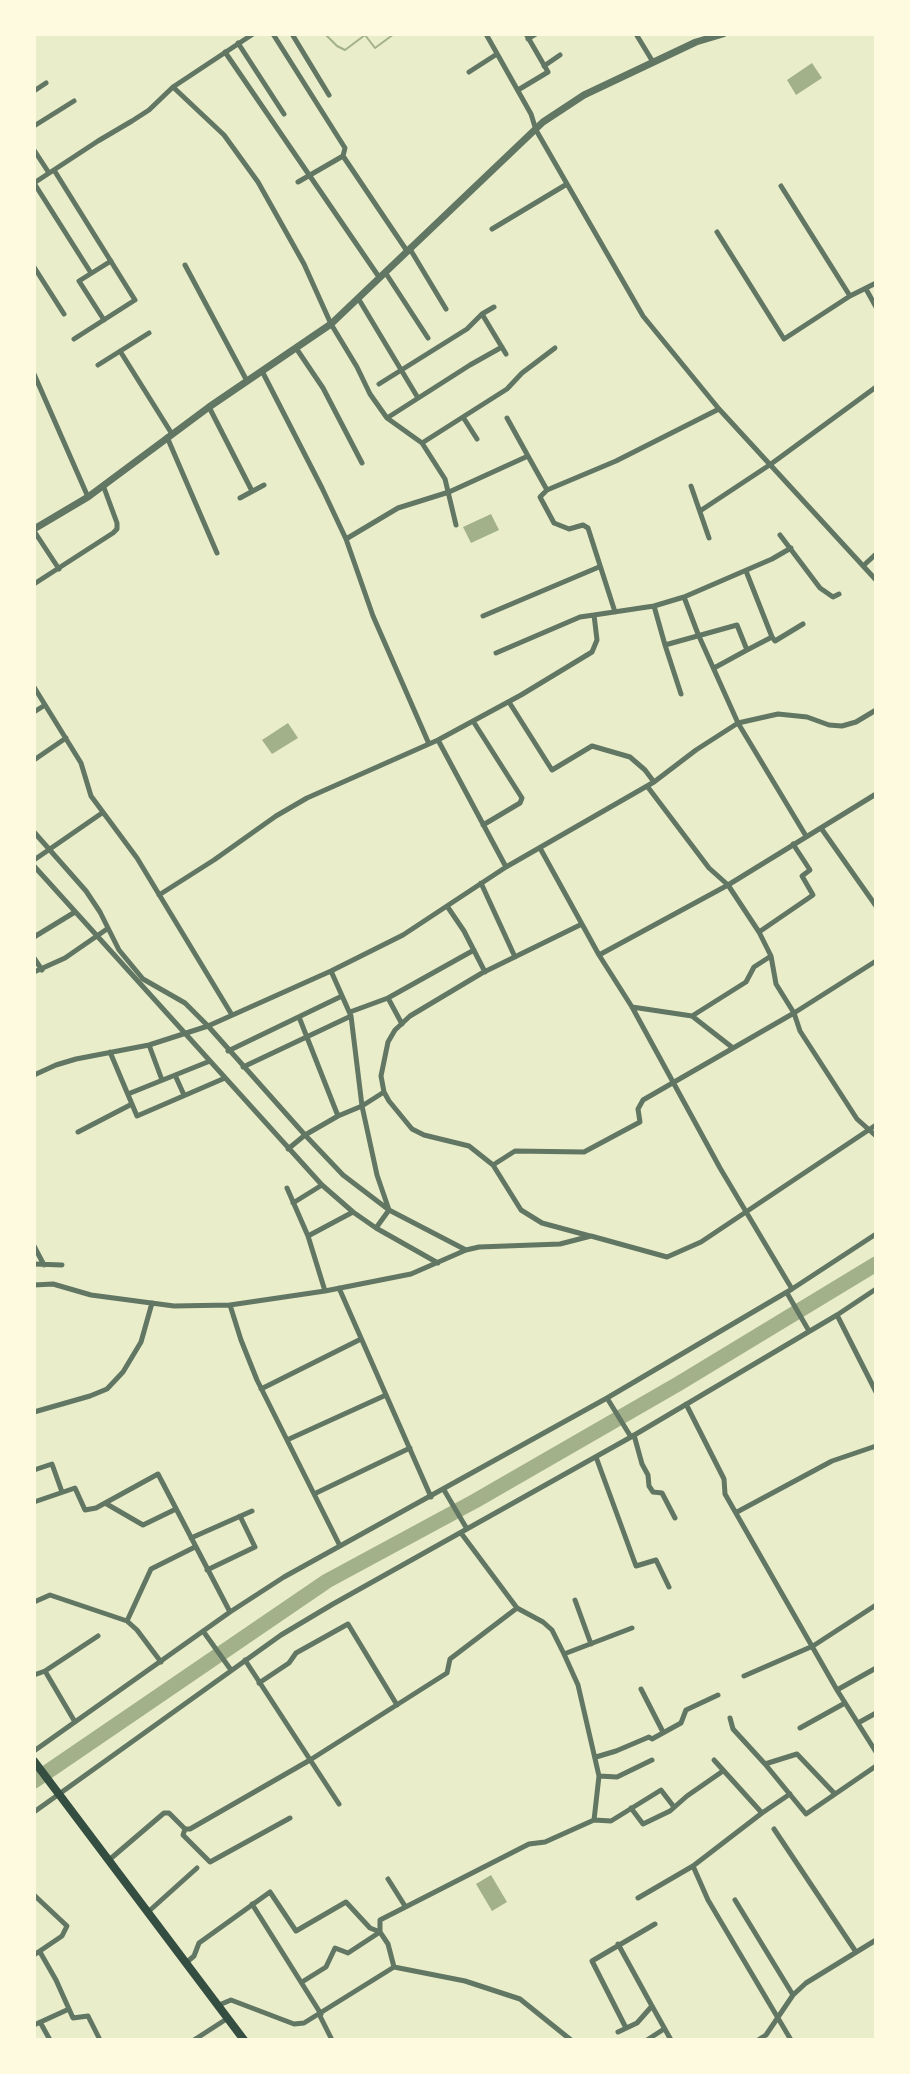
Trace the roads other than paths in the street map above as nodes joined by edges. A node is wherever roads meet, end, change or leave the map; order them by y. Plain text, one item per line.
1 (253, 34) edge
2 (273, 34) edge
3 (292, 34) edge
4 (486, 34) edge
5 (536, 34) edge
6 (636, 34) edge
7 (691, 34) edge
8 (723, 34) edge
9 (527, 37) edge
10 (696, 42) junction
11 (238, 43) junction
12 (225, 52) junction
13 (497, 54) junction
14 (560, 55) dead end
15 (653, 62) junction
16 (544, 66) junction
17 (469, 72) dead end
18 (46, 84) dead end
19 (173, 87) junction
20 (518, 90) junction
21 (34, 91) edge
22 (329, 94) dead end
23 (74, 101) dead end
24 (284, 114) dead end
25 (34, 126) edge
26 (536, 130) junction
27 (34, 150) edge
28 (343, 156) junction
29 (52, 172) junction
30 (309, 176) junction
31 (298, 182) dead end
32 (34, 183) edge
33 (567, 184) junction
34 (782, 186) dead end
35 (535, 203) junction
36 (539, 209) dead end
37 (508, 220) junction
38 (512, 226) dead end
39 (492, 229) dead end
40 (717, 232) dead end
41 (409, 250) junction
42 (111, 261) junction
43 (185, 265) dead end
44 (34, 267) edge
45 (91, 273) junction
46 (382, 274) junction
47 (876, 283) edge
48 (866, 289) junction
49 (850, 296) junction
50 (358, 298) junction
51 (494, 307) dead end
52 (876, 307) edge
53 (446, 309) dead end
54 (64, 314) dead end
55 (482, 314) junction
56 (104, 320) junction
57 (331, 324) junction
58 (149, 333) dead end
59 (428, 338) dead end
60 (74, 339) dead end
61 (502, 347) junction
62 (296, 348) junction
63 (555, 348) dead end
64 (120, 351) junction
65 (506, 354) dead end
66 (98, 365) dead end
67 (401, 370) junction
68 (262, 371) junction
69 (34, 374) edge
70 (247, 381) junction
71 (379, 384) dead end
72 (876, 387) edge
73 (418, 398) junction
74 (209, 407) junction
75 (719, 409) junction
76 (463, 417) junction
77 (507, 417) dead end
78 (387, 418) junction
79 (170, 436) junction
80 (477, 439) dead end
81 (422, 443) junction
82 (528, 456) junction
83 (362, 463) dead end
84 (771, 464) junction
85 (103, 485) junction
86 (264, 485) dead end
87 (691, 486) dead end
88 (547, 490) junction
89 (252, 492) junction
90 (448, 492) junction
91 (88, 497) junction
92 (240, 498) dead end
93 (700, 511) junction
94 (456, 525) dead end
95 (34, 530) edge
96 (780, 535) dead end
97 (709, 538) dead end
98 (346, 539) junction
99 (791, 548) junction
100 (217, 553) dead end
101 (876, 554) edge
102 (863, 566) junction
103 (599, 567) junction
104 (59, 568) junction
105 (746, 571) junction
106 (876, 580) edge
107 (34, 584) edge
108 (839, 594) dead end
109 (684, 597) junction
110 (654, 606) junction
111 (615, 612) junction
112 (594, 615) junction
113 (483, 616) dead end
114 (803, 624) dead end
115 (698, 634) junction
116 (772, 637) junction
117 (665, 645) junction
118 (747, 650) junction
119 (496, 653) dead end
120 (714, 668) junction
121 (34, 687) edge
122 (681, 694) dead end
123 (509, 702) junction
124 (45, 705) junction
125 (876, 710) edge
126 (34, 712) edge
127 (473, 721) junction
128 (738, 723) junction
129 (66, 738) junction
130 (438, 740) junction
131 (429, 744) junction
132 (34, 760) edge
133 (654, 782) junction
134 (647, 786) junction
135 (876, 794) edge
136 (102, 813) junction
137 (483, 825) junction
138 (820, 828) junction
139 (34, 832) edge
140 (806, 836) junction
141 (793, 844) junction
142 (540, 848) junction
143 (51, 850) junction
144 (34, 860) edge
145 (34, 866) edge
146 (506, 867) junction
147 (481, 883) junction
148 (728, 885) junction
149 (159, 895) junction
150 (447, 906) junction
151 (876, 906) edge
152 (75, 912) junction
153 (582, 924) junction
154 (107, 929) junction
155 (759, 932) junction
156 (34, 937) edge
157 (97, 937) junction
158 (474, 950) junction
159 (599, 955) junction
160 (771, 956) junction
161 (515, 957) junction
162 (34, 958) edge
163 (876, 960) edge
164 (42, 970) junction
165 (331, 971) junction
166 (34, 972) edge
167 (484, 972) junction
168 (342, 996) junction
169 (388, 998) junction
170 (632, 1007) junction
171 (794, 1013) junction
172 (351, 1014) junction
173 (232, 1016) junction
174 (692, 1016) junction
175 (299, 1017) junction
176 (402, 1024) junction
177 (208, 1026) junction
178 (186, 1034) junction
179 (306, 1038) junction
180 (149, 1045) junction
181 (734, 1048) junction
182 (228, 1051) junction
183 (110, 1052) junction
184 (210, 1061) junction
185 (243, 1067) junction
186 (34, 1075) edge
187 (175, 1075) junction
188 (225, 1078) junction
189 (162, 1080) junction
190 (674, 1082) junction
191 (384, 1092) junction
192 (128, 1094) junction
193 (184, 1095) junction
194 (132, 1104) junction
195 (362, 1107) junction
196 (338, 1116) junction
197 (876, 1125) edge
198 (868, 1130) junction
199 (78, 1132) dead end
200 (305, 1136) junction
201 (876, 1136) edge
202 (288, 1149) junction
203 (493, 1165) junction
204 (322, 1185) junction
205 (287, 1188) dead end
206 (293, 1203) junction
207 (389, 1210) junction
208 (352, 1212) junction
209 (746, 1213) junction
210 (376, 1228) junction
211 (876, 1234) edge
212 (308, 1236) junction
213 (591, 1236) junction
214 (34, 1246) edge
215 (466, 1250) junction
216 (438, 1263) junction
217 (34, 1264) edge
218 (44, 1265) junction
219 (62, 1265) dead end
220 (34, 1285) edge
221 (339, 1288) junction
222 (876, 1289) edge
223 (325, 1291) junction
224 (789, 1291) junction
225 (152, 1303) junction
226 (230, 1305) junction
227 (837, 1315) junction
228 (809, 1331) junction
229 (361, 1340) junction
230 (261, 1389) junction
231 (876, 1392) edge
232 (386, 1395) junction
233 (607, 1398) junction
234 (686, 1404) junction
235 (34, 1412) edge
236 (632, 1436) junction
237 (287, 1440) junction
238 (876, 1446) edge
239 (410, 1449) junction
240 (596, 1457) junction
241 (34, 1470) edge
242 (444, 1490) junction
243 (62, 1492) junction
244 (315, 1494) junction
245 (431, 1497) junction
246 (34, 1502) edge
247 (105, 1503) junction
248 (176, 1509) junction
249 (252, 1511) dead end
250 (737, 1512) junction
251 (240, 1516) junction
252 (675, 1518) dead end
253 (464, 1531) junction
254 (191, 1538) junction
255 (340, 1546) junction
256 (195, 1547) junction
257 (207, 1570) junction
258 (669, 1587) dead end
259 (575, 1600) dead end
260 (34, 1602) edge
261 (876, 1605) edge
262 (517, 1608) junction
263 (230, 1612) junction
264 (127, 1621) junction
265 (632, 1628) dead end
266 (203, 1631) junction
267 (98, 1636) dead end
268 (591, 1644) junction
269 (813, 1646) junction
270 (564, 1654) junction
271 (245, 1660) junction
272 (161, 1662) junction
273 (876, 1668) edge
274 (45, 1671) junction
275 (231, 1671) junction
276 (34, 1675) edge
277 (744, 1676) dead end
278 (259, 1683) junction
279 (641, 1689) dead end
280 (837, 1690) junction
281 (718, 1695) dead end
282 (845, 1703) junction
283 (397, 1705) junction
284 (876, 1713) edge
285 (730, 1719) dead end
286 (75, 1722) junction
287 (858, 1723) junction
288 (800, 1728) dead end
289 (663, 1732) junction
290 (34, 1751) edge
291 (876, 1752) edge
292 (596, 1757) junction
293 (310, 1760) junction
294 (652, 1760) dead end
295 (714, 1760) dead end
296 (34, 1761) edge
297 (765, 1764) junction
298 (876, 1766) edge
299 (723, 1771) junction
300 (599, 1776) junction
301 (58, 1793) junction
302 (790, 1794) junction
303 (835, 1794) junction
304 (339, 1804) dead end
305 (674, 1807) junction
306 (631, 1808) junction
307 (34, 1812) edge
308 (762, 1813) junction
309 (290, 1818) dead end
310 (594, 1820) junction
311 (185, 1829) junction
312 (774, 1829) dead end
313 (108, 1860) junction
314 (693, 1866) junction
315 (197, 1868) dead end
316 (388, 1879) dead end
317 (34, 1895) edge
318 (638, 1898) dead end
319 (735, 1900) dead end
320 (252, 1904) junction
321 (405, 1906) junction
322 (148, 1912) junction
323 (655, 1924) dead end
324 (380, 1932) junction
325 (876, 1940) edge
326 (618, 1944) junction
327 (856, 1952) junction
328 (37, 1954) edge
329 (187, 1962) junction
330 (394, 1967) junction
331 (302, 1982) junction
332 (793, 1995) junction
333 (219, 2005) junction
334 (652, 2006) junction
335 (69, 2009) junction
336 (320, 2014) junction
337 (229, 2017) junction
338 (778, 2019) junction
339 (37, 2024) edge
340 (626, 2028) junction
341 (664, 2029) junction
342 (618, 2032) dead end
343 (50, 2040) edge
344 (100, 2040) edge
345 (194, 2040) edge
346 (244, 2040) edge
347 (332, 2040) edge
348 (570, 2040) edge
349 (646, 2040) edge
350 (671, 2040) edge
351 (758, 2040) edge
352 (791, 2040) edge

1 - 11 street
2 - 28 street
3 - 22 street
4 - 13 street
5 - 9 street
6 - 15 street
7 - 10 street
8 - 10 street
9 - 16 street
10 - 15 street
11 - 12 street
11 - 24 street
12 - 19 street
12 - 30 street
13 - 17 street
13 - 20 street
14 - 16 street
15 - 26 street
16 - 20 street
18 - 21 street
19 - 29 street
19 - 57 street
20 - 26 street
23 - 25 street
26 - 33 street
26 - 41 street
27 - 29 street
28 - 30 street
28 - 41 street
29 - 32 street
29 - 42 street
30 - 31 street
30 - 46 street
32 - 45 street
33 - 35 street
33 - 75 street
34 - 49 street
35 - 36 street
35 - 37 street
37 - 38 street
37 - 39 street
40 - 49 street
41 - 46 street
41 - 53 street
42 - 45 street
42 - 56 street
43 - 70 street
44 - 54 street
45 - 56 street
46 - 50 street
46 - 59 street
47 - 48 street
48 - 49 street
48 - 52 street
50 - 57 street
50 - 67 street
51 - 55 street
55 - 61 street
55 - 67 street
56 - 60 street
57 - 62 street
57 - 78 street
58 - 64 street
61 - 65 street
61 - 73 street
62 - 68 street
62 - 83 street
63 - 76 street
64 - 66 street
64 - 79 street
67 - 71 street
67 - 73 street
68 - 70 street
68 - 98 street
69 - 91 street
70 - 74 street
72 - 84 street
73 - 78 street
74 - 79 street
74 - 89 street
75 - 84 street
75 - 88 street
76 - 80 street
76 - 81 street
77 - 82 street
78 - 81 street
79 - 85 street
79 - 100 street
81 - 90 street
82 - 88 street
82 - 90 street
84 - 93 street
84 - 102 street
85 - 91 street
85 - 104 street
86 - 89 street
87 - 93 street
88 - 103 street
89 - 92 street
90 - 94 street
90 - 98 street
91 - 95 street
93 - 97 street
95 - 104 street
96 - 99 street
98 - 131 street
99 - 105 street
99 - 108 street
101 - 102 street
102 - 106 street
103 - 111 street
103 - 113 street
104 - 107 street
105 - 109 street
105 - 116 street
109 - 110 street
109 - 115 street
110 - 111 street
110 - 117 street
111 - 112 street
112 - 119 street
112 - 123 street
114 - 116 street
115 - 117 street
115 - 118 street
115 - 120 street
116 - 118 street
117 - 122 street
118 - 120 street
120 - 128 street
121 - 124 street
123 - 127 street
123 - 133 street
124 - 126 street
124 - 129 street
125 - 128 street
127 - 130 street
127 - 137 street
128 - 133 street
128 - 140 street
129 - 132 street
129 - 136 street
130 - 131 street
130 - 137 street
131 - 149 street
133 - 134 street
134 - 142 street
134 - 148 street
135 - 138 street
136 - 143 street
136 - 149 street
137 - 146 street
138 - 140 street
138 - 151 street
139 - 143 street
140 - 141 street
141 - 148 street
141 - 155 street
142 - 146 street
142 - 153 street
143 - 144 street
143 - 154 street
145 - 152 street
146 - 147 street
147 - 150 street
147 - 161 street
148 - 155 street
148 - 159 street
149 - 173 street
150 - 158 street
150 - 165 street
152 - 156 street
152 - 157 street
153 - 159 street
153 - 161 street
154 - 157 street
154 - 177 street
155 - 160 street
157 - 164 street
157 - 178 street
158 - 167 street
158 - 169 street
159 - 170 street
160 - 171 street
160 - 174 street
161 - 167 street
162 - 164 street
163 - 171 street
164 - 166 street
165 - 168 street
165 - 173 street
167 - 176 street
168 - 172 street
168 - 175 street
169 - 172 street
169 - 176 street
170 - 174 street
170 - 190 street
171 - 181 street
171 - 198 street
172 - 179 street
172 - 195 street
173 - 177 street
174 - 181 street
175 - 179 street
175 - 182 street
176 - 191 street
177 - 178 street
177 - 182 street
178 - 180 street
178 - 184 street
179 - 185 street
179 - 196 street
180 - 183 street
180 - 189 street
181 - 190 street
182 - 185 street
183 - 186 street
183 - 192 street
184 - 187 street
184 - 188 street
185 - 200 street
187 - 189 street
187 - 193 street
188 - 193 street
188 - 202 street
189 - 192 street
190 - 203 street
190 - 209 street
191 - 195 street
191 - 203 street
192 - 194 street
193 - 194 street
194 - 199 street
195 - 196 street
195 - 207 street
196 - 200 street
197 - 198 street
198 - 201 street
198 - 209 street
200 - 202 street
200 - 207 street
202 - 204 street
203 - 213 street
204 - 206 street
204 - 208 street
205 - 206 street
206 - 212 street
207 - 210 street
207 - 215 street
208 - 210 street
208 - 212 street
209 - 213 street
209 - 224 street
210 - 216 street
211 - 224 street
212 - 223 street
213 - 215 street
214 - 218 street
215 - 216 street
216 - 221 street
217 - 218 street
218 - 219 street
220 - 225 street
221 - 223 street
221 - 229 street
222 - 227 street
223 - 226 street
224 - 228 street
224 - 233 street
225 - 226 street
225 - 235 street
226 - 230 street
227 - 228 street
227 - 231 street
228 - 234 street
229 - 230 street
229 - 232 street
230 - 237 street
232 - 237 street
232 - 239 street
233 - 236 street
233 - 242 street
234 - 236 street
234 - 250 street
236 - 240 street
236 - 252 street
237 - 244 street
238 - 250 street
239 - 244 street
239 - 245 street
240 - 253 street
240 - 258 street
241 - 243 street
242 - 245 street
242 - 253 street
243 - 246 street
243 - 247 street
244 - 255 street
245 - 255 street
247 - 248 street
247 - 248 street
248 - 254 street
249 - 251 street
250 - 269 street
251 - 254 street
251 - 257 street
253 - 262 street
253 - 271 street
254 - 256 street
255 - 263 street
256 - 257 street
256 - 264 street
257 - 263 street
259 - 268 street
260 - 264 street
261 - 269 street
262 - 270 street
262 - 283 street
263 - 266 street
264 - 272 street
265 - 268 street
266 - 272 street
266 - 275 street
267 - 274 street
268 - 270 street
269 - 277 street
269 - 280 street
270 - 292 street
271 - 275 street
271 - 278 street
272 - 286 street
273 - 280 street
274 - 276 street
274 - 286 street
275 - 301 street
278 - 283 street
278 - 293 street
279 - 289 street
280 - 282 street
281 - 289 street
282 - 287 street
282 - 288 street
283 - 293 street
284 - 287 street
285 - 297 street
286 - 290 street
287 - 291 street
289 - 292 street
292 - 300 street
293 - 304 street
293 - 311 street
294 - 300 street
295 - 299 street
296 - 301 main road
297 - 302 street
297 - 303 street
298 - 303 street
299 - 305 street
299 - 308 street
300 - 310 street
301 - 307 street
301 - 313 main road
302 - 303 street
302 - 308 street
305 - 306 street
305 - 306 street
306 - 310 street
308 - 314 street
309 - 311 street
310 - 321 street
311 - 313 street
312 - 327 street
313 - 322 main road
314 - 318 street
314 - 338 street
315 - 322 street
316 - 321 street
317 - 328 street
319 - 332 street
320 - 324 street
320 - 329 street
320 - 331 street
321 - 324 street
322 - 329 main road
323 - 326 street
324 - 330 street
324 - 331 street
325 - 327 street
326 - 334 street
326 - 340 street
327 - 332 street
328 - 335 street
329 - 333 main road
330 - 336 street
330 - 348 street
331 - 336 street
332 - 338 street
333 - 336 street
333 - 337 main road
334 - 340 street
334 - 341 street
335 - 339 street
335 - 344 street
336 - 347 street
337 - 345 street
337 - 346 main road
338 - 351 street
338 - 352 street
339 - 343 street
340 - 342 street
341 - 349 street
341 - 350 street

